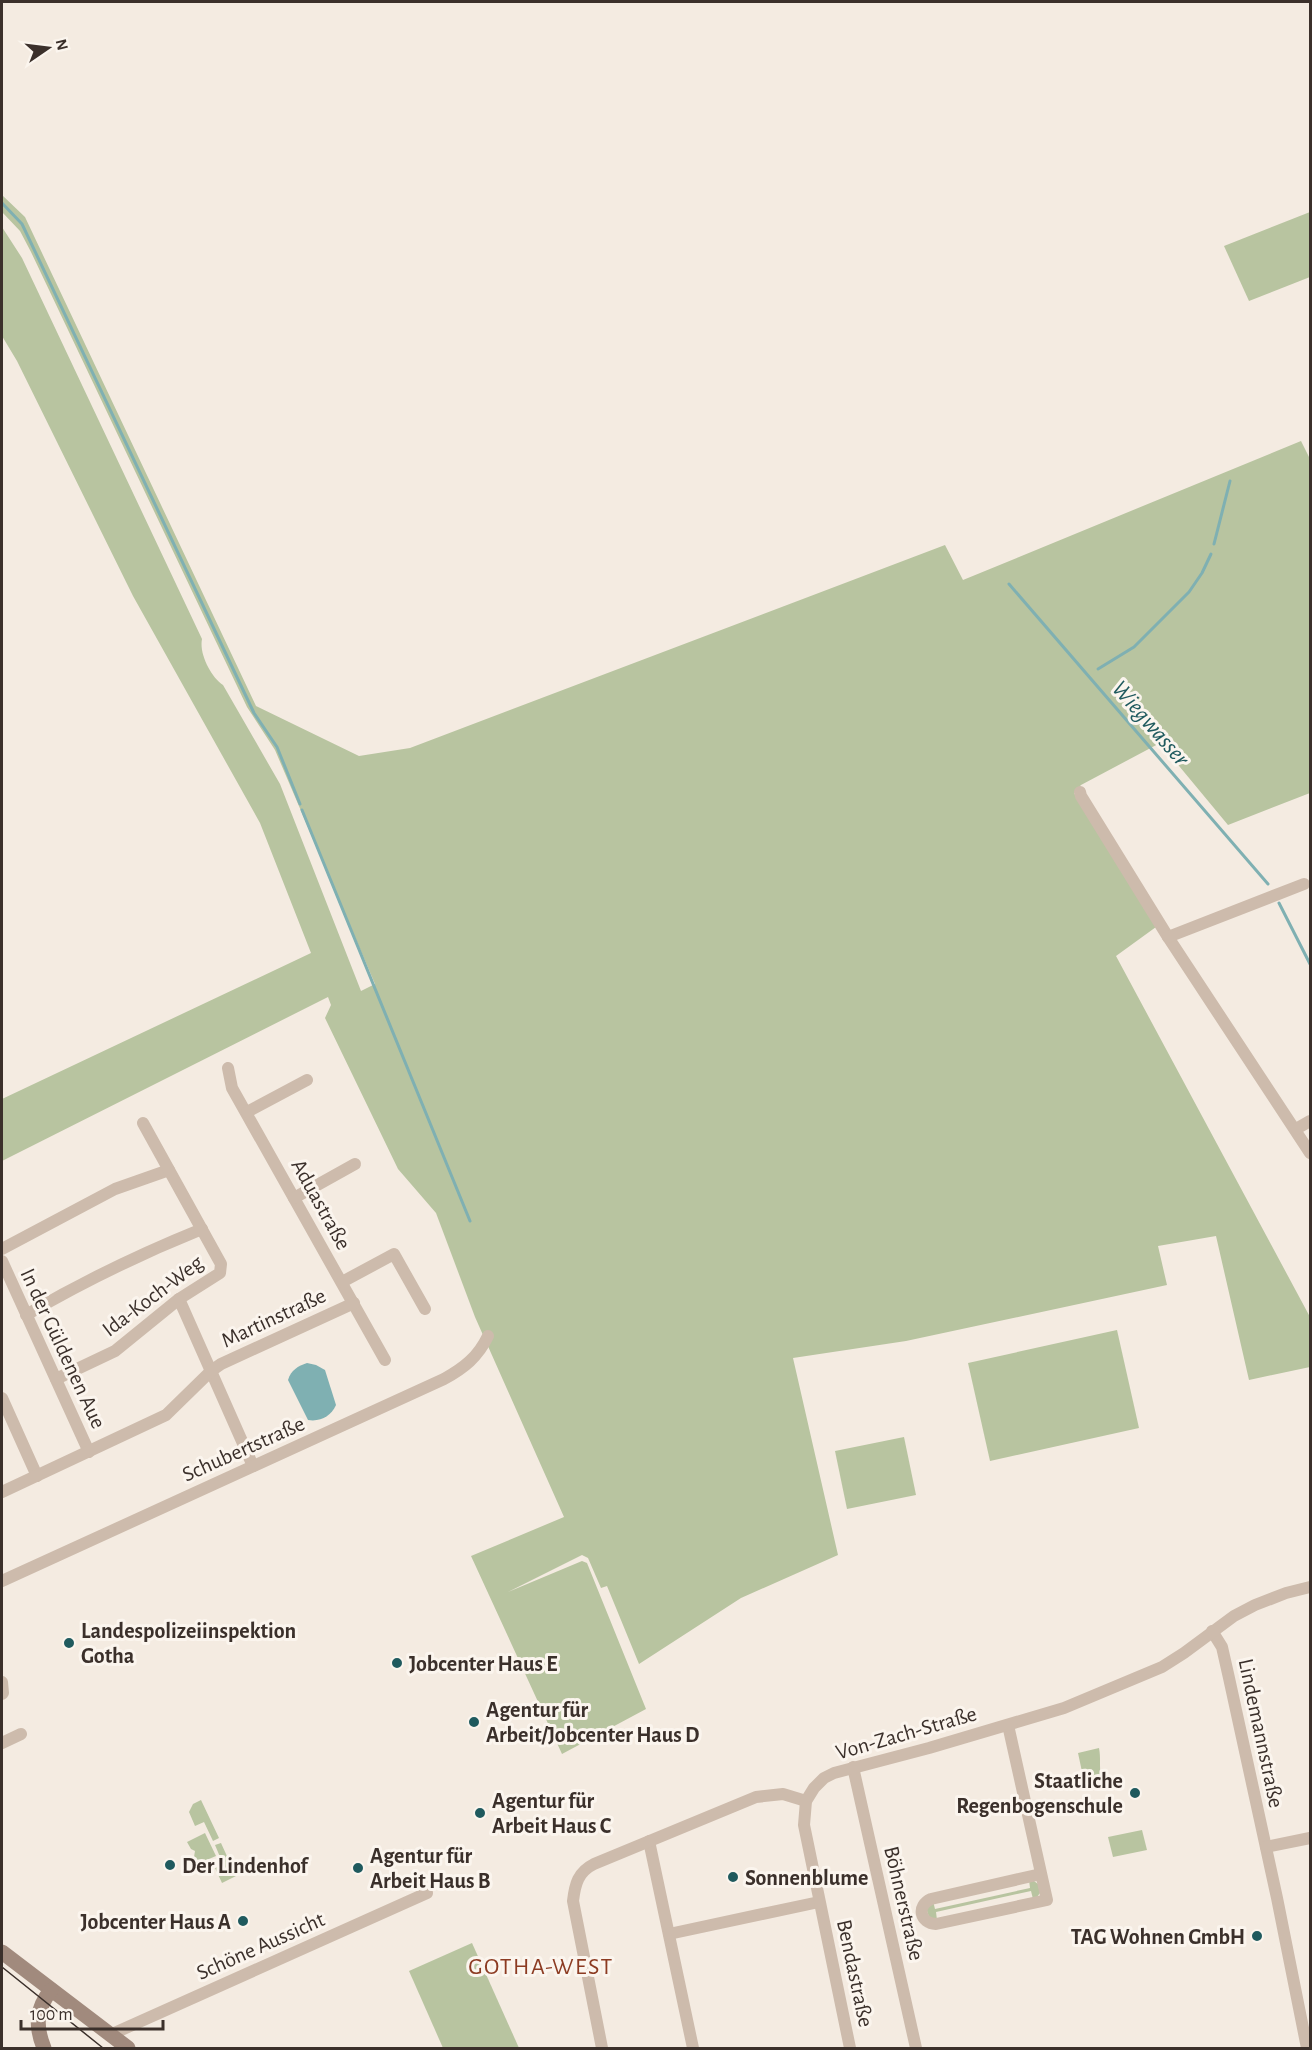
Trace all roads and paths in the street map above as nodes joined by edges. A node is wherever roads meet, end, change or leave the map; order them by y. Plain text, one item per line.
1 (1080, 792) dead end
2 (1305, 884) dead end
3 (1168, 937) junction
4 (228, 1068) dead end
5 (307, 1080) dead end
6 (247, 1112) junction
7 (1311, 1121) edge
8 (143, 1123) dead end
9 (1296, 1129) junction
10 (1311, 1153) edge
11 (355, 1164) dead end
12 (169, 1170) junction
13 (294, 1198) junction
14 (202, 1229) junction
15 (2, 1249) edge
16 (2, 1261) edge
17 (342, 1282) junction
18 (179, 1299) junction
19 (354, 1303) junction
20 (425, 1310) dead end
21 (26, 1315) junction
22 (488, 1336) dead end
23 (385, 1360) dead end
24 (211, 1371) junction
25 (56, 1379) junction
26 (2, 1398) edge
27 (89, 1452) junction
28 (253, 1466) junction
29 (37, 1476) junction
30 (2, 1492) edge
31 (2, 1581) edge
32 (1311, 1587) edge
33 (1212, 1631) junction
34 (2, 1682) edge
35 (2, 1694) edge
36 (1008, 1725) junction
37 (21, 1734) dead end
38 (2, 1743) edge
39 (853, 1767) junction
40 (806, 1801) junction
41 (1311, 1838) edge
42 (649, 1841) junction
43 (1266, 1847) junction
44 (1041, 1874) junction
45 (427, 1893) dead end
46 (819, 1902) junction
47 (669, 1934) junction
48 (2, 1952) edge
49 (51, 1990) junction
50 (110, 2035) junction
51 (44, 2049) edge
52 (128, 2049) edge
53 (602, 2049) edge
54 (693, 2049) edge
55 (850, 2049) edge
56 (916, 2049) edge
57 (1307, 2049) edge

1 - 3 street
2 - 3 street
3 - 9 street
4 - 6 street, Aduastraße
5 - 6 street
6 - 13 street, Aduastraße
7 - 9 street
8 - 12 street, Ida-Koch-Weg
9 - 10 street
11 - 13 street
12 - 14 street, Ida-Koch-Weg
12 - 15 street
13 - 17 street, Aduastraße
14 - 18 street, Ida-Koch-Weg
14 - 21 street
16 - 21 street, In der Güldenen Aue
17 - 19 street, Aduastraße
17 - 20 street
18 - 24 street
18 - 25 street, Ida-Koch-Weg
19 - 23 street, Aduastraße
19 - 24 street, Martinstraße
21 - 25 street, In der Güldenen Aue
22 - 28 street, Schubertstraße
24 - 27 street, Martinstraße
24 - 28 street
25 - 27 street, In der Güldenen Aue
26 - 29 street
27 - 29 street, Martinstraße
28 - 31 street, Schubertstraße
29 - 30 street, Martinstraße
32 - 33 street, Von-Zach-Straße
33 - 36 street, Von-Zach-Straße
33 - 43 street, Lindemannstraße
34 - 35 street
36 - 39 street, Von-Zach-Straße
36 - 44 street
37 - 38 street
39 - 40 street, Von-Zach-Straße
39 - 56 street, Böhnerstraße
40 - 42 street
40 - 46 street, Bendastraße
41 - 43 street
42 - 47 street
42 - 53 street
43 - 57 street, Lindemannstraße
44 - 44 street
45 - 50 street, Schöne Aussicht
46 - 47 street
46 - 55 street, Bendastraße
47 - 54 street
48 - 49 main road
49 - 50 main road
49 - 51 main road
50 - 52 main road

